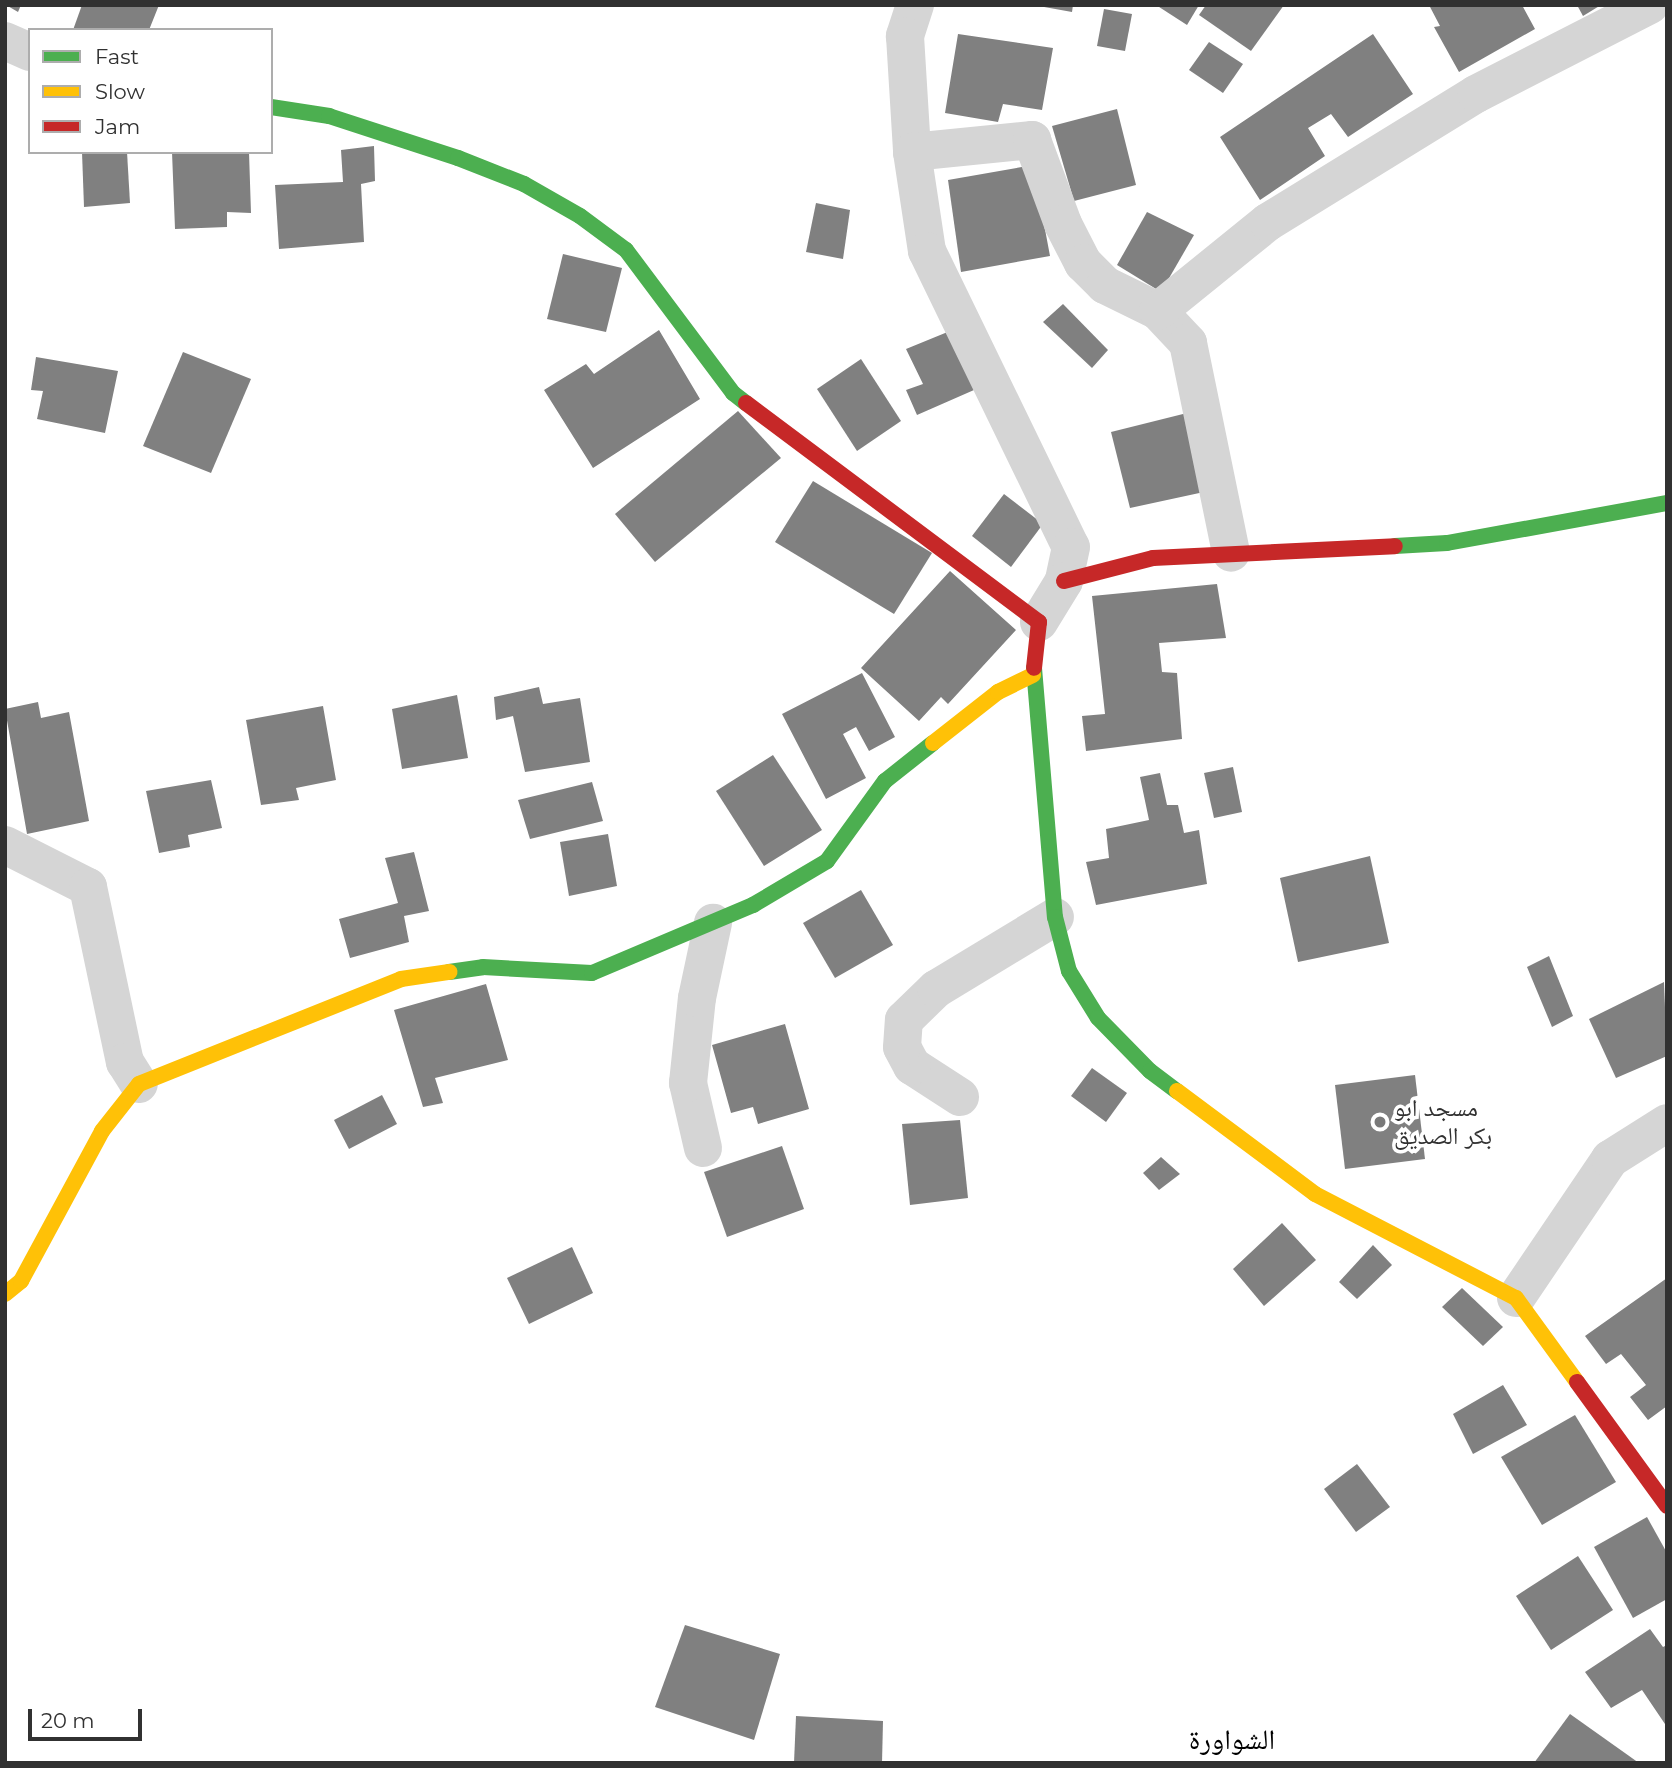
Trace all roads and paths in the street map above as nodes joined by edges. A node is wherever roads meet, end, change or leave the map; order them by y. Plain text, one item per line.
1 (915, 5) edge
2 (1650, 5) edge
3 (5, 41) edge
4 (28, 51) edge
5 (273, 107) edge
6 (912, 152) junction
7 (1158, 311) junction
8 (1667, 503) edge
9 (1231, 553) junction
10 (1064, 581) junction
11 (1039, 622) junction
12 (1033, 674) junction
13 (5, 845) edge
14 (1055, 917) junction
15 (713, 923) junction
16 (139, 1084) junction
17 (960, 1097) dead end
18 (1667, 1123) edge
19 (703, 1148) dead end
20 (5, 1294) edge
21 (1516, 1298) junction
22 (1667, 1506) edge

1 - 6 street
2 - 7 street
3 - 4 street
5 - 11 street
6 - 7 street
6 - 10 street
7 - 9 street
8 - 9 street
9 - 10 street
10 - 11 street
11 - 12 street
12 - 14 street
12 - 15 street
13 - 16 street
14 - 17 street
14 - 21 street
15 - 16 street
15 - 19 street
16 - 20 street
18 - 21 street
21 - 22 street

